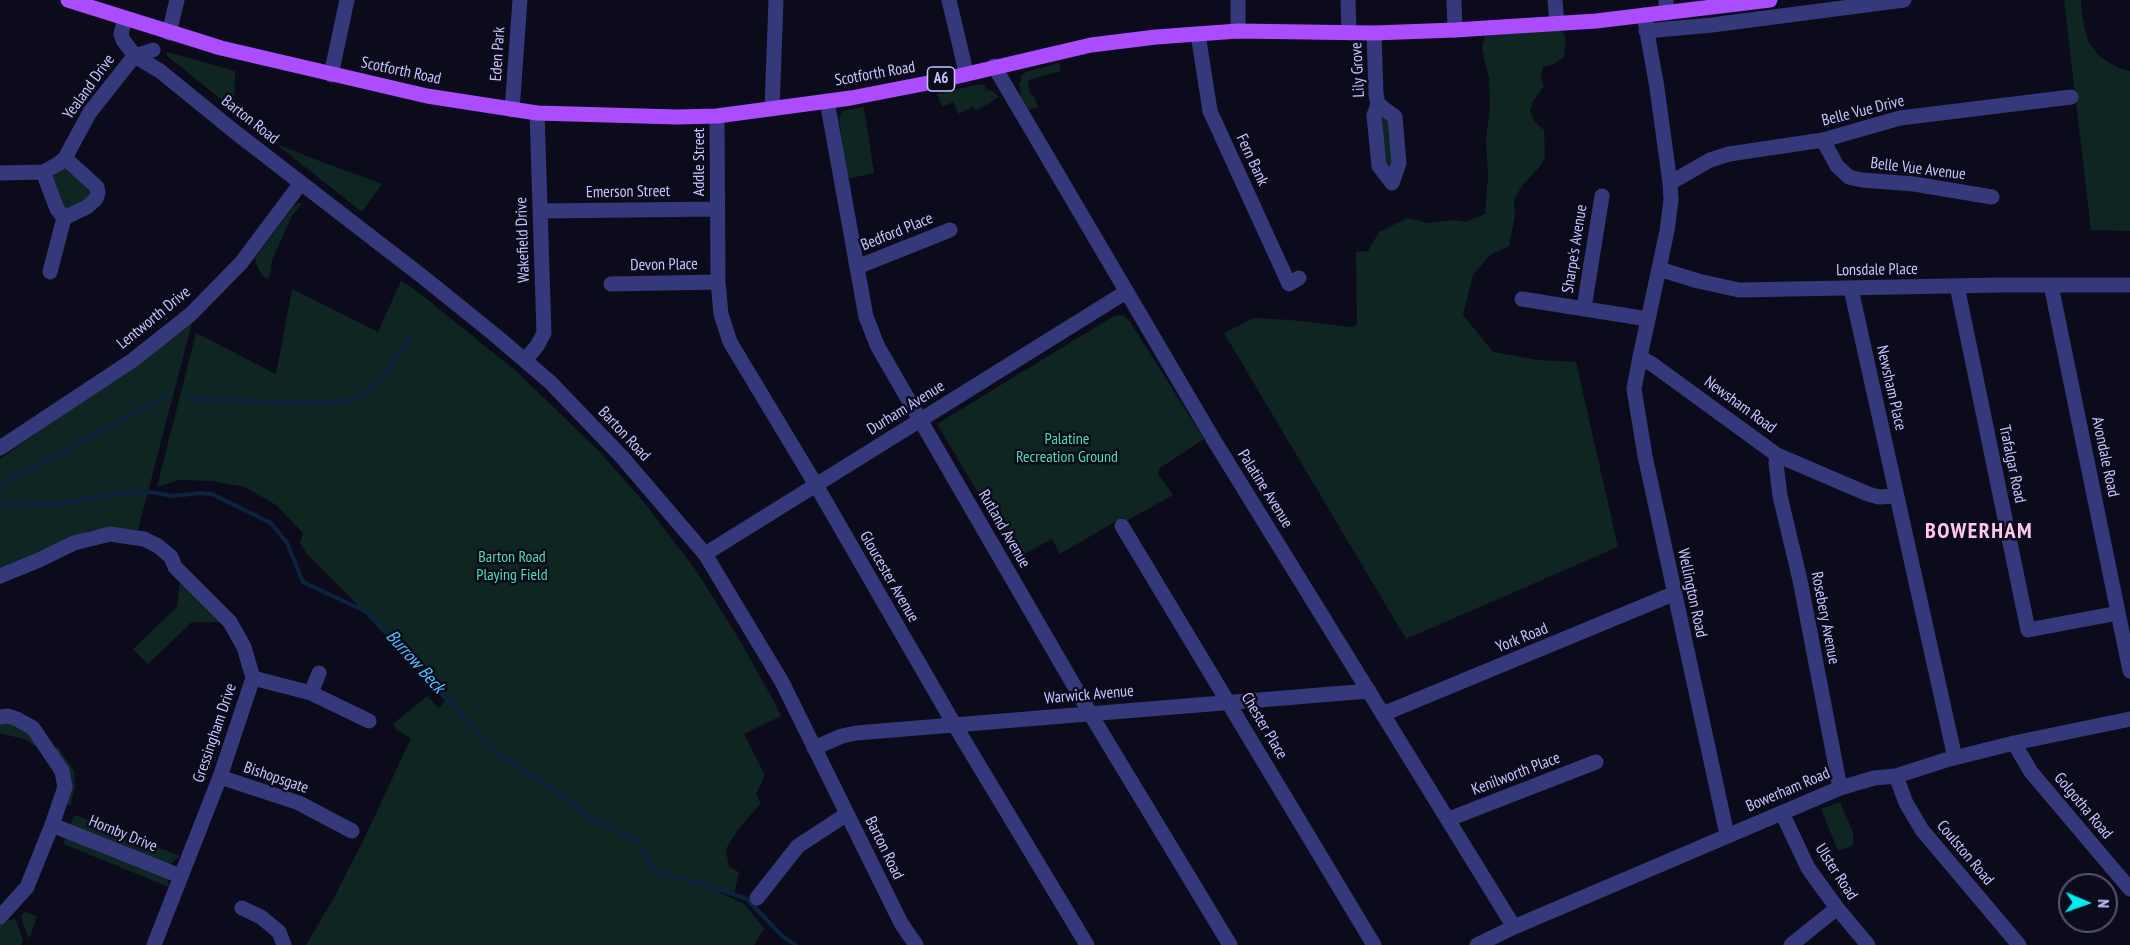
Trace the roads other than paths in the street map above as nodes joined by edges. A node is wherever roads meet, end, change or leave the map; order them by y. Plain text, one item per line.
1 (68, 0) edge
2 (177, 0) edge
3 (347, 0) edge
4 (520, 0) edge
5 (776, 0) edge
6 (949, 0) edge
7 (1238, 0) edge
8 (1348, 0) edge
9 (1454, 0) edge
10 (1555, 0) edge
11 (1770, 0) edge
12 (1904, 0) edge
13 (1666, 6) edge
14 (125, 19) junction
15 (1645, 23) junction
16 (1557, 24) junction
17 (1455, 30) junction
18 (163, 31) junction
19 (1239, 31) junction
20 (1349, 33) junction
21 (1374, 33) junction
22 (1198, 34) junction
23 (153, 50) junction
24 (135, 56) junction
25 (994, 66) junction
26 (160, 71) junction
27 (966, 72) junction
28 (331, 75) junction
29 (2071, 97) dead end
30 (827, 101) junction
31 (1378, 104) dead end
32 (772, 109) junction
33 (512, 110) junction
34 (537, 113) junction
35 (717, 116) junction
36 (1823, 140) junction
37 (65, 158) junction
38 (43, 172) junction
39 (0, 173) edge
40 (301, 183) junction
41 (1670, 183) junction
42 (1602, 196) dead end
43 (1992, 197) dead end
44 (717, 209) junction
45 (540, 211) junction
46 (64, 218) junction
47 (950, 230) dead end
48 (857, 267) junction
49 (1659, 269) junction
50 (50, 272) dead end
51 (1299, 278) dead end
52 (718, 282) junction
53 (611, 284) dead end
54 (2051, 285) junction
55 (2130, 285) edge
56 (1957, 286) junction
57 (1851, 289) junction
58 (1126, 292) junction
59 (1522, 298) dead end
60 (1584, 308) junction
61 (1648, 319) junction
62 (1640, 357) junction
63 (525, 360) junction
64 (920, 421) junction
65 (0, 448) edge
66 (1777, 455) junction
67 (816, 485) junction
68 (1896, 496) junction
69 (1122, 526) dead end
70 (705, 554) junction
71 (0, 576) edge
72 (1673, 594) junction
73 (2118, 613) junction
74 (2130, 670) edge
75 (319, 673) dead end
76 (253, 678) junction
77 (1369, 691) junction
78 (311, 693) junction
79 (1228, 702) junction
80 (1091, 713) junction
81 (1383, 714) junction
82 (0, 717) edge
83 (2130, 719) edge
84 (369, 721) dead end
85 (954, 724) junction
86 (2014, 743) junction
87 (814, 747) junction
88 (1955, 758) junction
89 (1596, 762) dead end
90 (1896, 776) junction
91 (220, 777) junction
92 (1840, 788) junction
93 (1782, 813) junction
94 (847, 814) junction
95 (1449, 819) junction
96 (52, 825) junction
97 (352, 831) dead end
98 (1727, 835) junction
99 (180, 876) junction
100 (2130, 889) edge
101 (757, 898) dead end
102 (242, 908) dead end
103 (1837, 908) junction
104 (0, 917) edge
105 (1514, 927) junction
106 (154, 945) edge
107 (284, 945) edge
108 (916, 945) edge
109 (1087, 945) edge
110 (1230, 945) edge
111 (1374, 945) edge
112 (1477, 945) edge
113 (1791, 945) edge
114 (1868, 945) edge
115 (2019, 945) edge

1 - 14 main road, Scotforth Road / A6
2 - 18 street
3 - 28 street
4 - 33 street, Eden Park
5 - 32 street
6 - 27 street
7 - 19 street
8 - 20 street
9 - 17 street
10 - 16 street
11 - 13 main road, Scotforth Road / A6
12 - 15 street
13 - 15 main road, Scotforth Road / A6
14 - 18 main road, Scotforth Road / A6
14 - 24 street
15 - 16 main road, Scotforth Road / A6
15 - 41 street
16 - 17 main road, Scotforth Road / A6
17 - 21 main road, Scotforth Road / A6
18 - 23 street
18 - 28 main road, Scotforth Road / A6
19 - 20 main road, Scotforth Road / A6
19 - 22 main road, Scotforth Road / A6
20 - 21 main road, Scotforth Road / A6
21 - 31 street, Lily Grove
22 - 25 main road, Scotforth Road / A6
22 - 51 street, Fern Bank
23 - 24 street, Yealand Drive
23 - 26 street
24 - 26 street, Barton Road
24 - 37 street, Yealand Drive
25 - 27 main road, Scotforth Road / A6
25 - 58 street, Palatine Avenue
26 - 40 street, Barton Road
27 - 30 main road, Scotforth Road / A6
28 - 33 main road, Scotforth Road / A6
29 - 36 street, Belle Vue Drive
30 - 32 main road, Scotforth Road / A6
30 - 48 street, Rutland Avenue
32 - 35 main road, Scotforth Road / A6
33 - 34 main road, Scotforth Road / A6
34 - 35 main road, Scotforth Road / A6
34 - 45 street, Wakefield Drive
35 - 44 street, Addle Street
36 - 41 street, Belle Vue Drive
36 - 43 street, Belle Vue Avenue
37 - 38 street, Yealand Drive
37 - 46 street
38 - 39 street
38 - 46 street
40 - 63 street, Barton Road
40 - 65 street, Lentworth Drive
41 - 49 street
42 - 60 street, Sharpe's Avenue
44 - 45 street, Emerson Street
44 - 52 street, Gloucester Avenue
45 - 63 street, Wakefield Drive
46 - 50 street
47 - 48 street, Bedford Place
48 - 64 street, Rutland Avenue
49 - 57 street, Lonsdale Place
49 - 61 street
52 - 53 street, Devon Place
52 - 67 street, Gloucester Avenue
54 - 55 street, Lonsdale Place
54 - 56 street, Lonsdale Place
54 - 73 street, Avondale Road
56 - 57 street, Lonsdale Place
56 - 73 street, Trafalgar Road
57 - 68 street, Newsham Place
58 - 64 street, Durham Avenue
58 - 77 street, Palatine Avenue
59 - 60 street, Sharpe's Avenue
60 - 61 street, Sharpe's Avenue
61 - 62 street
62 - 66 street, Newsham Road
62 - 72 street, Wellington Road
63 - 70 street, Barton Road
64 - 67 street, Durham Avenue
64 - 80 street, Rutland Avenue
66 - 68 street, Newsham Road
66 - 92 street, Rosebery Avenue
67 - 70 street, Durham Avenue
67 - 85 street, Gloucester Avenue
68 - 88 street
69 - 79 street, Chester Place
70 - 87 street, Barton Road
71 - 76 street, Gressingham Drive
72 - 81 street, York Road
72 - 98 street, Wellington Road
73 - 74 street, Avondale Road
75 - 78 street
76 - 78 street
76 - 91 street, Gressingham Drive
77 - 79 street, Warwick Avenue
77 - 81 street, Palatine Avenue
78 - 84 street
79 - 80 street, Warwick Avenue
79 - 111 street, Chester Place
80 - 85 street, Warwick Avenue
80 - 110 street, Rutland Avenue
81 - 95 street, Palatine Avenue
82 - 96 street
83 - 86 street, Bowerham Road
85 - 87 street, Warwick Avenue
85 - 109 street, Gloucester Avenue
86 - 88 street, Bowerham Road
86 - 100 street, Golgotha Road
87 - 94 street, Barton Road
88 - 90 street, Bowerham Road
89 - 95 street, Kenilworth Place
90 - 92 street, Bowerham Road
90 - 115 street, Coulston Road
91 - 97 street, Bishopsgate
91 - 99 street, Gressingham Drive
92 - 93 street, Bowerham Road
93 - 98 street, Bowerham Road
93 - 103 street, Ulster Road
94 - 101 street
94 - 108 street, Barton Road
95 - 105 street, Palatine Avenue
96 - 99 street, Hornby Drive
96 - 104 street
98 - 105 street, Bowerham Road
99 - 106 street, Gressingham Drive
102 - 107 street
103 - 113 street
103 - 114 street, Ulster Road
105 - 112 street, Bowerham Road

